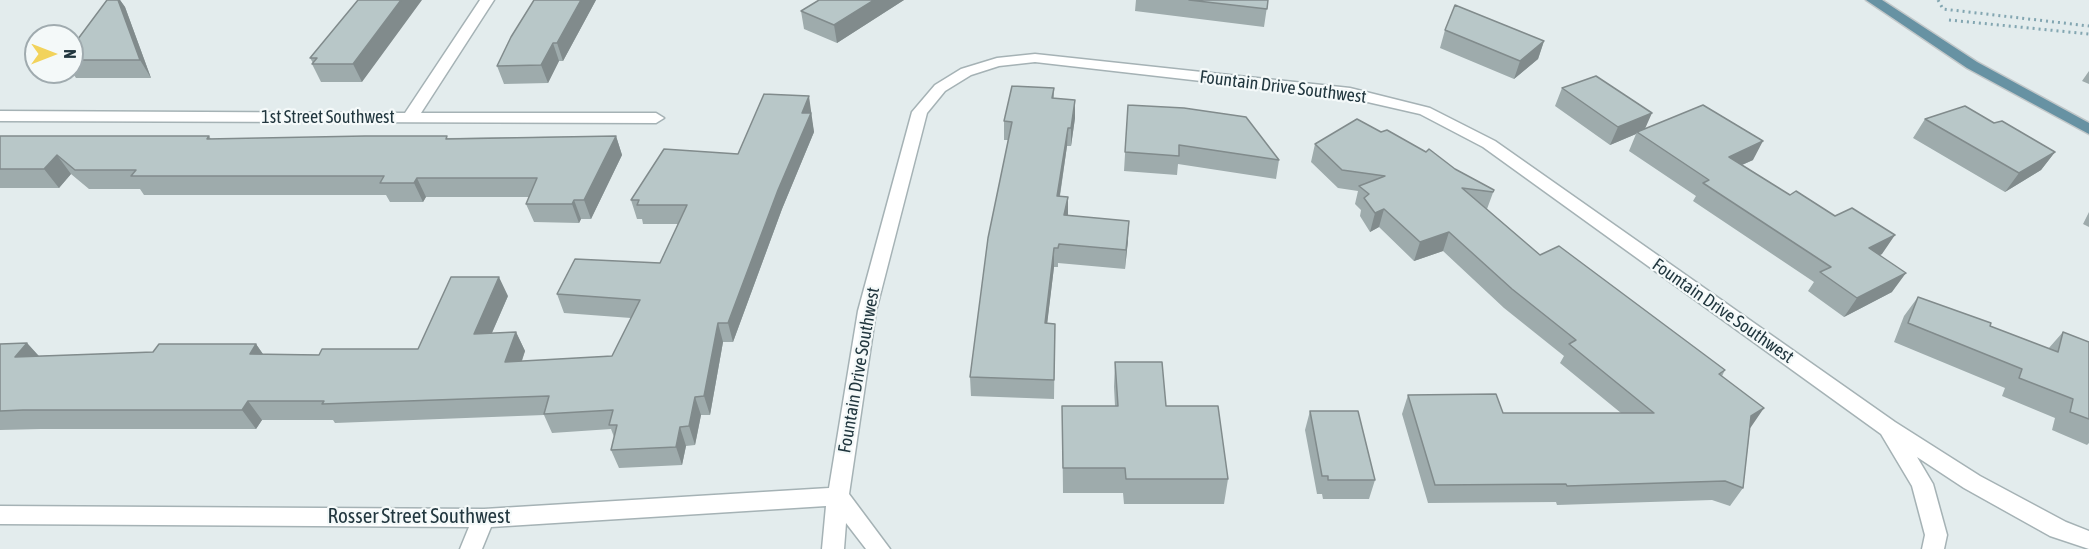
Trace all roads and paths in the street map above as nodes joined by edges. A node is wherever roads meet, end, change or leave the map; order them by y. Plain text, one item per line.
1 (487, 0) edge
2 (1873, 0) edge
3 (1938, 0) edge
4 (1891, 13) junction
5 (2089, 26) edge
6 (2089, 34) edge
7 (0, 116) edge
8 (410, 117) junction
9 (656, 118) dead end
10 (2089, 129) edge
11 (1888, 428) junction
12 (838, 496) junction
13 (0, 515) edge
14 (484, 518) junction
15 (2089, 541) edge
16 (471, 549) edge
17 (833, 549) edge
18 (879, 549) edge
19 (1933, 549) edge

1 - 8 street
2 - 4 main road
3 - 5 path
4 - 6 path
4 - 10 main road
7 - 8 street, 1st Street Southwest
8 - 9 street, 1st Street Southwest
11 - 12 street, Fountain Drive Southwest
11 - 15 street, Fountain Drive Southwest
11 - 19 street
12 - 14 street, Rosser Street Southwest
12 - 17 street, Fountain Drive Southwest
12 - 18 street
13 - 14 street, Rosser Street Southwest
14 - 16 street

